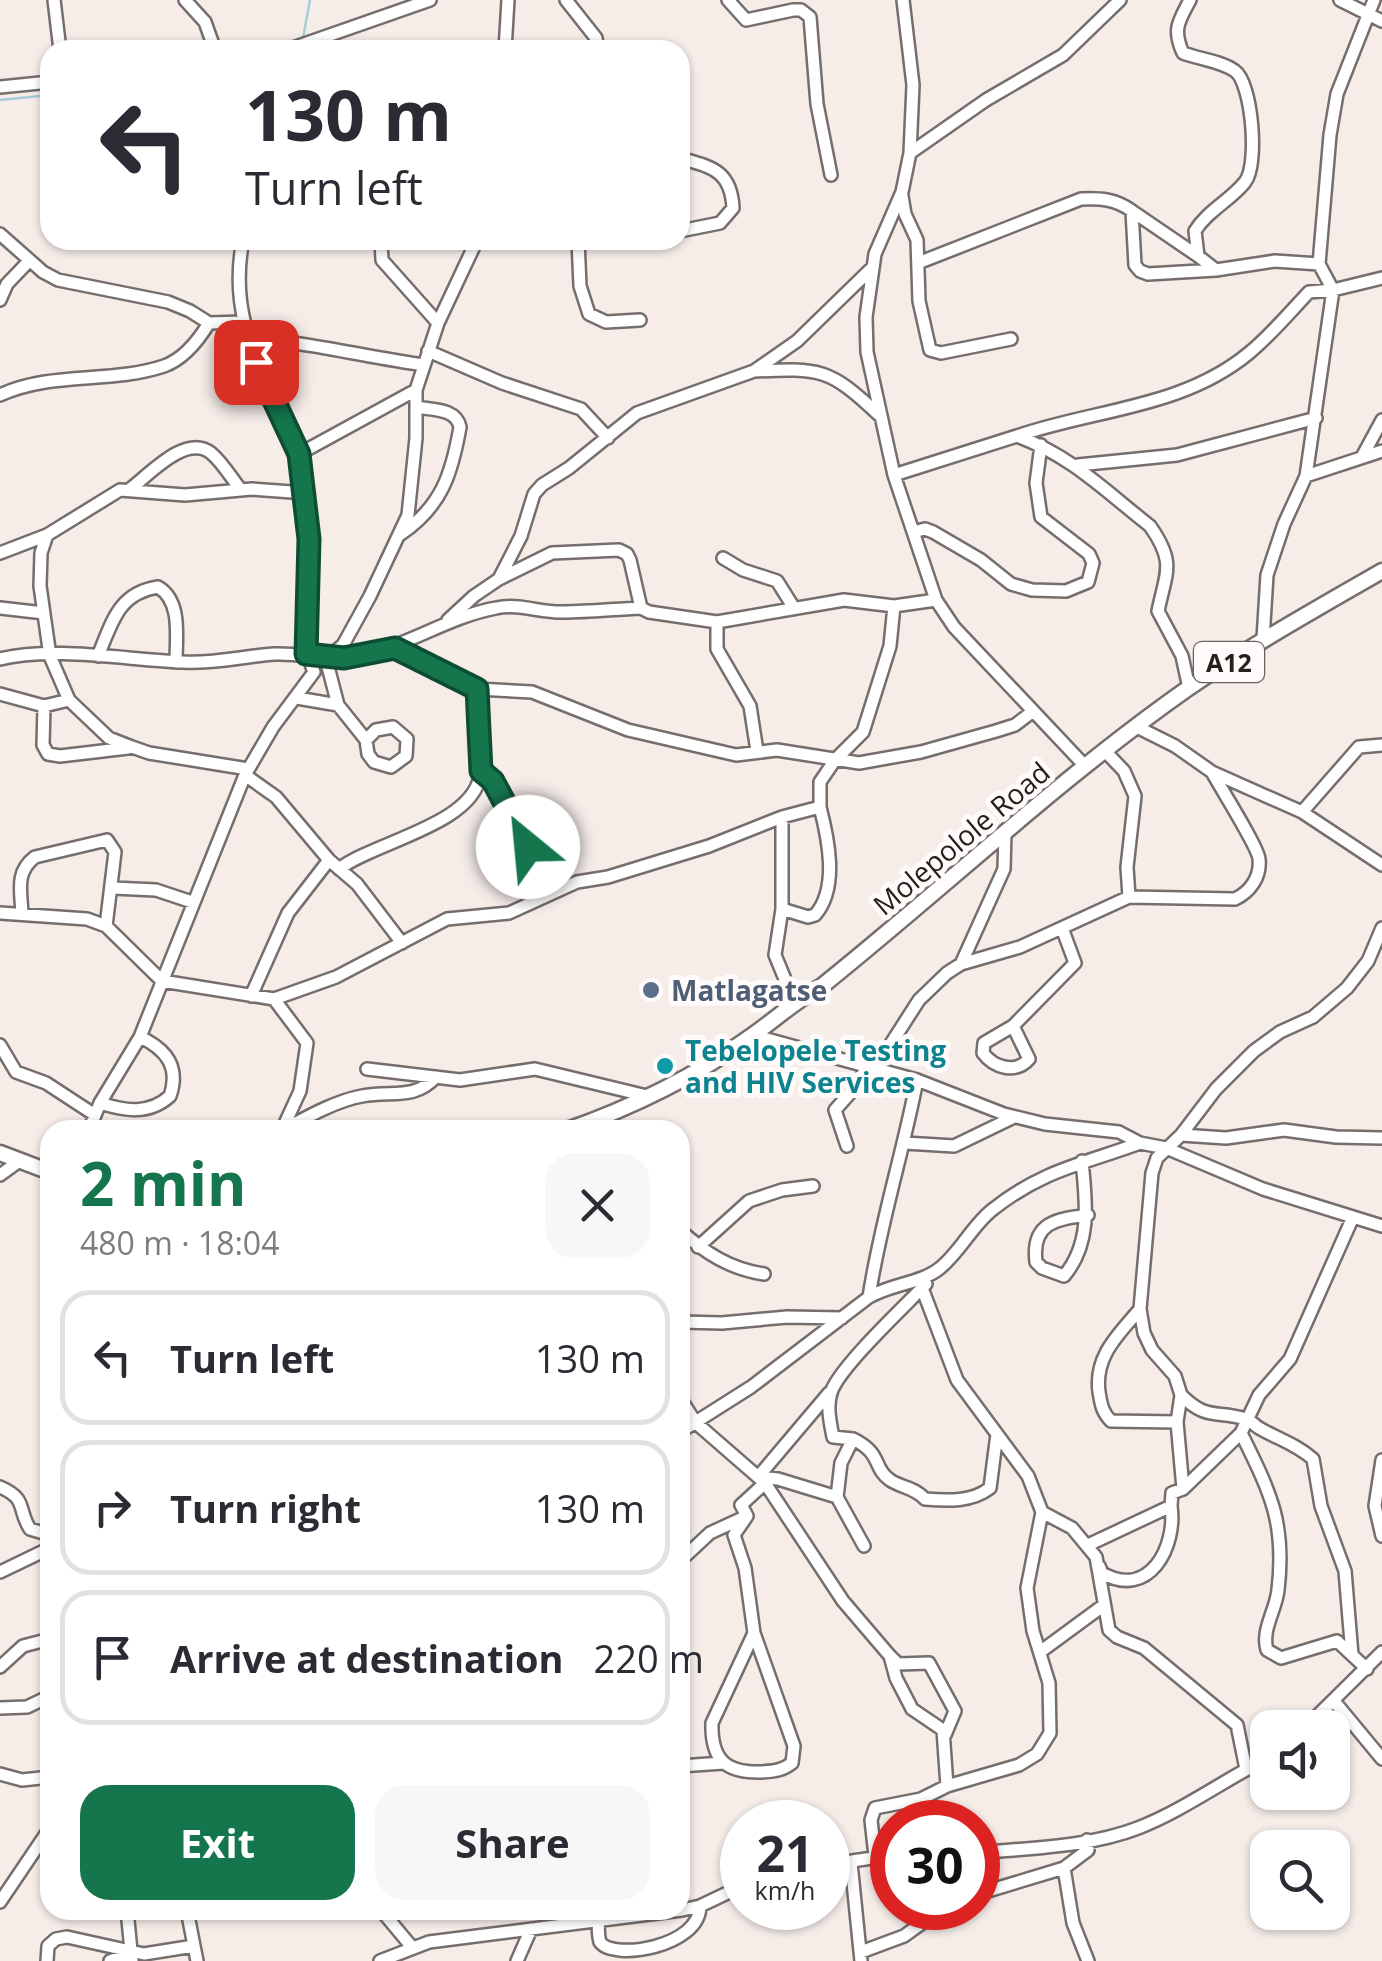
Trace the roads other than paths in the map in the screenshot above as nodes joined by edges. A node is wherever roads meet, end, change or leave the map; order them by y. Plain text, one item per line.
1 (54, 0) edge
2 (186, 0) edge
3 (430, 0) edge
4 (508, 0) edge
5 (566, 0) edge
6 (728, 0) edge
7 (903, 0) edge
8 (1120, 0) edge
9 (1190, 0) edge
10 (1340, 0) edge
11 (1374, 0) edge
12 (1376, 18) edge
13 (326, 35) junction
14 (59, 40) edge
15 (211, 40) edge
16 (313, 40) edge
17 (327, 40) edge
18 (506, 40) edge
19 (596, 40) edge
20 (40, 83) edge
21 (0, 86) edge
22 (910, 153) junction
23 (690, 162) edge
24 (831, 175) dead end
25 (902, 192) junction
26 (1132, 211) junction
27 (690, 229) edge
28 (0, 234) edge
29 (242, 250) edge
30 (382, 250) edge
31 (472, 250) edge
32 (578, 250) edge
33 (1198, 256) junction
34 (29, 261) junction
35 (918, 263) junction
36 (1319, 264) junction
37 (872, 267) junction
38 (1216, 270) junction
39 (1382, 278) edge
40 (1333, 290) junction
41 (0, 300) edge
42 (640, 320) dead end
43 (243, 322) junction
44 (208, 323) junction
45 (438, 323) junction
46 (247, 339) junction
47 (1010, 339) dead end
48 (428, 350) junction
49 (424, 365) junction
50 (754, 371) junction
51 (416, 390) junction
52 (0, 395) edge
53 (416, 407) junction
54 (880, 415) junction
55 (1316, 418) junction
56 (1382, 420) edge
57 (1017, 436) junction
58 (608, 438) junction
59 (1041, 445) junction
60 (1382, 452) edge
61 (299, 454) junction
62 (1362, 456) junction
63 (1078, 465) junction
64 (894, 475) junction
65 (1306, 476) junction
66 (130, 488) junction
67 (241, 490) junction
68 (306, 493) junction
69 (914, 532) junction
70 (48, 535) junction
71 (400, 535) junction
72 (0, 553) edge
73 (723, 558) dead end
74 (1382, 571) edge
75 (499, 579) junction
76 (936, 600) junction
77 (894, 606) junction
78 (0, 608) edge
79 (641, 608) junction
80 (794, 608) junction
81 (44, 613) junction
82 (716, 622) junction
83 (445, 623) junction
84 (1264, 639) junction
85 (395, 648) junction
86 (306, 654) junction
87 (50, 656) junction
88 (98, 656) junction
89 (326, 658) junction
90 (0, 660) edge
91 (176, 662) junction
92 (1189, 688) junction
93 (477, 689) junction
94 (0, 694) edge
95 (298, 698) junction
96 (69, 700) junction
97 (338, 705) junction
98 (44, 706) junction
99 (1032, 712) junction
100 (1136, 727) junction
101 (366, 740) dead end
102 (1382, 745) edge
103 (132, 748) junction
104 (1105, 750) junction
105 (756, 751) junction
106 (835, 760) junction
107 (1085, 766) junction
108 (481, 771) junction
109 (247, 772) junction
110 (1212, 772) junction
111 (820, 806) junction
112 (1302, 812) junction
113 (782, 817) junction
114 (1005, 833) junction
115 (334, 864) junction
116 (1382, 865) edge
117 (113, 888) junction
118 (546, 894) junction
119 (1129, 897) junction
120 (192, 902) junction
121 (782, 909) junction
122 (0, 913) edge
123 (22, 914) junction
124 (106, 926) junction
125 (1062, 928) junction
126 (1382, 928) edge
127 (402, 943) junction
128 (960, 964) junction
129 (162, 980) junction
130 (251, 996) junction
131 (274, 1000) junction
132 (794, 1001) junction
133 (1014, 1026) dead end
134 (752, 1035) junction
135 (140, 1038) junction
136 (0, 1046) edge
137 (872, 1066) junction
138 (367, 1069) dead end
139 (436, 1077) junction
140 (917, 1080) junction
141 (647, 1096) junction
142 (98, 1109) junction
143 (1014, 1117) junction
144 (93, 1120) edge
145 (287, 1120) edge
146 (301, 1120) edge
147 (607, 1120) edge
148 (1181, 1135) junction
149 (1382, 1138) edge
150 (905, 1143) junction
151 (1140, 1144) junction
152 (848, 1146) dead end
153 (1166, 1148) junction
154 (0, 1153) edge
155 (1082, 1161) junction
156 (18, 1162) junction
157 (40, 1169) edge
158 (0, 1175) edge
159 (813, 1186) dead end
160 (1088, 1215) junction
161 (1353, 1217) junction
162 (1382, 1226) edge
163 (690, 1239) edge
164 (698, 1247) junction
165 (939, 1270) junction
166 (764, 1274) dead end
167 (922, 1288) junction
168 (868, 1297) junction
169 (1140, 1308) junction
170 (842, 1318) junction
171 (690, 1322) edge
172 (832, 1390) junction
173 (1181, 1395) junction
174 (690, 1414) edge
175 (1248, 1419) junction
176 (1177, 1422) junction
177 (696, 1423) junction
178 (690, 1426) edge
179 (1241, 1433) junction
180 (997, 1434) junction
181 (853, 1439) junction
182 (1382, 1460) edge
183 (762, 1480) junction
184 (0, 1487) edge
185 (1183, 1489) junction
186 (837, 1496) junction
187 (1172, 1506) junction
188 (1042, 1512) junction
189 (747, 1516) junction
190 (40, 1532) edge
191 (1382, 1536) edge
192 (1088, 1545) junction
193 (864, 1546) dead end
194 (690, 1552) edge
195 (40, 1553) edge
196 (1096, 1558) junction
197 (0, 1572) edge
198 (1104, 1605) junction
199 (754, 1633) junction
200 (40, 1642) edge
201 (1040, 1652) junction
202 (1382, 1652) edge
203 (890, 1656) junction
204 (1352, 1656) junction
205 (0, 1667) edge
206 (1366, 1669) junction
207 (40, 1701) edge
208 (1334, 1702) junction
209 (0, 1708) edge
210 (1325, 1710) edge
211 (945, 1735) junction
212 (1382, 1758) edge
213 (723, 1763) junction
214 (690, 1765) edge
215 (1250, 1766) edge
216 (1246, 1768) junction
217 (0, 1774) edge
218 (40, 1778) edge
219 (947, 1786) junction
220 (916, 1800) edge
221 (1087, 1840) junction
222 (40, 1843) edge
223 (1000, 1851) edge
224 (870, 1858) edge
225 (852, 1863) joint
226 (1064, 1868) junction
227 (1000, 1887) edge
228 (720, 1896) edge
229 (0, 1902) edge
230 (700, 1906) junction
231 (690, 1907) edge
232 (128, 1920) edge
233 (190, 1920) edge
234 (389, 1920) edge
235 (574, 1920) edge
236 (599, 1920) edge
237 (531, 1930) junction
238 (913, 1930) edge
239 (194, 1946) junction
240 (411, 1946) junction
241 (866, 1956) edge
242 (132, 1957) edge
243 (46, 1961) edge
244 (110, 1961) edge
245 (197, 1961) edge
246 (380, 1961) edge
247 (517, 1961) edge
248 (1088, 1961) edge

1 - 14 street
2 - 15 street
3 - 13 street
4 - 18 street
5 - 19 street
6 - 24 street
7 - 22 street
8 - 22 street
9 - 33 street
10 - 12 street
11 - 12 street
12 - 36 street
13 - 16 street
13 - 17 street
20 - 21 street
22 - 25 street
23 - 27 street
25 - 35 street
25 - 37 street
26 - 33 street
26 - 35 street
26 - 38 street
28 - 34 street
29 - 43 street
30 - 45 street
31 - 45 street
32 - 42 street
33 - 38 street
34 - 41 street
34 - 44 street
35 - 47 street
36 - 38 street
36 - 40 street
37 - 50 street
37 - 54 street
39 - 40 street
40 - 55 street
40 - 57 street
43 - 44 street
43 - 46 street
44 - 52 street
45 - 48 street
46 - 49 street
46 - 61 street
48 - 49 street
48 - 58 street
49 - 51 street
50 - 54 street
50 - 58 street
51 - 53 street
51 - 61 street
53 - 71 street
53 - 71 street
54 - 64 street
55 - 63 street
55 - 65 street
56 - 62 street
57 - 59 street
57 - 64 street
58 - 75 street
59 - 63 street
59 - 69 street
60 - 62 street
61 - 68 street
62 - 65 street
63 - 92 street
64 - 69 street
65 - 84 street
66 - 67 street
66 - 67 street
66 - 70 street
67 - 68 street
68 - 86 street
69 - 76 street
70 - 72 street
70 - 81 street
71 - 89 street
73 - 80 street
74 - 84 main road, Molepolole Road / A12
75 - 79 street
75 - 83 street
76 - 77 street
76 - 99 street
77 - 80 street
77 - 106 street
78 - 81 street
79 - 82 street
79 - 83 street
80 - 82 street
81 - 87 street
82 - 105 street
83 - 85 street
84 - 92 main road, Molepolole Road / A12
85 - 89 street
85 - 93 street
86 - 89 street
86 - 91 street
86 - 95 street
87 - 88 street
87 - 90 street
87 - 96 street
88 - 91 street
88 - 91 street
89 - 97 street
92 - 100 main road, Molepolole Road / A12
93 - 105 street
93 - 108 street
94 - 98 street
95 - 97 street
95 - 109 street
96 - 98 street
96 - 103 street
97 - 101 street
98 - 103 street
99 - 106 street
99 - 107 street
100 - 104 main road, Molepolole Road / A12
100 - 110 street
102 - 112 street
103 - 109 street
104 - 107 main road, Molepolole Road / A12
104 - 119 street
105 - 106 street
106 - 111 street
107 - 114 main road, Molepolole Road / A12
108 - 115 street
108 - 118 street
109 - 115 street
109 - 120 street
110 - 112 street
110 - 119 street
111 - 113 street
111 - 121 street
112 - 116 street
113 - 118 street
113 - 121 street
114 - 128 street
114 - 132 main road, Molepolole Road / A12
115 - 127 street
115 - 130 street
117 - 120 street
117 - 123 street
117 - 124 street
118 - 127 street
119 - 125 street
120 - 129 street
121 - 132 street
122 - 123 street
123 - 124 street
124 - 129 street
125 - 128 street
125 - 133 street
126 - 148 street
127 - 131 street
128 - 137 street
129 - 130 street
129 - 135 street
130 - 131 street
131 - 145 street
132 - 134 main road, Molepolole Road / A12
134 - 137 street
134 - 141 main road, Molepolole Road / A12
135 - 142 street
135 - 142 street
136 - 142 street
137 - 140 street
137 - 152 street
138 - 139 street
139 - 141 street
139 - 146 street
140 - 143 street
140 - 150 street
141 - 147 main road, Molepolole Road / A12
142 - 144 street
143 - 150 street
143 - 151 street
148 - 149 street
148 - 153 street
150 - 168 street
151 - 153 street
151 - 155 street
153 - 161 street
153 - 169 street
154 - 156 main road
155 - 160 street
155 - 165 street
156 - 157 main road
156 - 158 street
159 - 164 street
160 - 160 street
161 - 162 street
161 - 175 street
163 - 164 street
164 - 166 street
165 - 167 street
165 - 168 street
167 - 172 street
167 - 180 street
168 - 170 street
169 - 173 street
169 - 176 street
170 - 171 street
170 - 177 street
172 - 181 street
172 - 183 street
173 - 175 street
173 - 176 street
174 - 177 street
175 - 179 street
175 - 204 street
176 - 185 street
177 - 178 street
177 - 183 street
179 - 185 street
179 - 204 street
180 - 181 street
180 - 188 street
181 - 186 street
182 - 191 street
183 - 186 street
183 - 189 street
183 - 203 street
184 - 190 street
185 - 187 street
186 - 193 street
187 - 192 street
187 - 196 street
188 - 192 street
188 - 201 street
189 - 194 street
189 - 199 street
192 - 196 street
195 - 197 street
196 - 198 street
198 - 201 street
198 - 216 street
199 - 213 street
199 - 213 street
200 - 205 street
201 - 219 street
202 - 206 street
203 - 211 street
203 - 211 street
204 - 206 street
206 - 208 street
207 - 209 street
208 - 210 street
208 - 212 street
211 - 219 street
213 - 214 street
215 - 216 street
216 - 221 street
217 - 218 street
219 - 220 street
221 - 223 street
221 - 226 street
222 - 229 street
224 - 225 street
225 - 241 street
226 - 227 street
226 - 248 street
228 - 230 street
230 - 231 street
230 - 236 street
232 - 242 street
233 - 239 street
234 - 240 street
235 - 237 street
237 - 240 street
237 - 247 street
238 - 241 street
239 - 242 street
239 - 245 street
240 - 246 street
242 - 243 street
242 - 244 street

